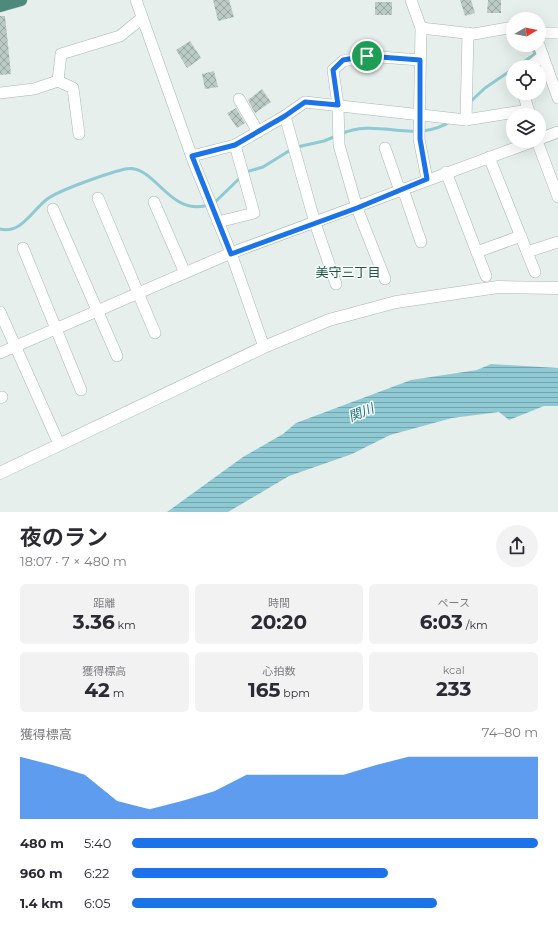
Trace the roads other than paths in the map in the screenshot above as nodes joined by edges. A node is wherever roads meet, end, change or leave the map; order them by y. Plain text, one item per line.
1 (21, 0) edge
2 (136, 0) edge
3 (411, 0) edge
4 (0, 6) edge
5 (142, 18) junction
6 (506, 27) edge
7 (421, 28) junction
8 (468, 33) junction
9 (546, 33) edge
10 (558, 33) edge
11 (542, 52) edge
12 (543, 56) junction
13 (420, 60) junction
14 (538, 60) edge
15 (58, 81) junction
16 (0, 93) edge
17 (557, 94) edge
18 (239, 99) dead end
19 (338, 105) junction
20 (419, 115) junction
21 (506, 115) edge
22 (285, 116) junction
23 (466, 120) junction
24 (258, 132) junction
25 (558, 132) edge
26 (79, 134) dead end
27 (546, 137) edge
28 (235, 145) junction
29 (385, 148) dead end
30 (514, 148) edge
31 (540, 148) edge
32 (192, 156) junction
33 (489, 157) junction
34 (446, 172) junction
35 (427, 179) junction
36 (401, 190) junction
37 (557, 190) edge
38 (98, 198) dead end
39 (154, 202) dead end
40 (357, 208) junction
41 (52, 209) dead end
42 (218, 222) junction
43 (315, 223) junction
44 (521, 236) junction
45 (421, 242) dead end
46 (558, 242) edge
47 (23, 248) dead end
48 (477, 252) junction
49 (527, 252) junction
50 (231, 254) junction
51 (535, 272) dead end
52 (185, 273) junction
53 (486, 276) dead end
54 (385, 279) dead end
55 (336, 284) dead end
56 (558, 288) edge
57 (138, 293) junction
58 (96, 311) junction
59 (0, 312) edge
60 (56, 329) junction
61 (155, 333) dead end
62 (15, 346) junction
63 (264, 347) junction
64 (0, 353) edge
65 (117, 356) dead end
66 (81, 390) dead end
67 (59, 444) junction
68 (0, 473) edge

1 - 4 highway
2 - 5 street
3 - 7 street
5 - 15 street
5 - 32 street
6 - 8 street
7 - 8 street
7 - 13 street
8 - 23 street
9 - 10 street
11 - 12 street
12 - 14 street
12 - 17 street
13 - 19 street
13 - 20 street
15 - 16 street
15 - 26 street
18 - 24 street
19 - 20 street
19 - 22 street
19 - 40 street
20 - 23 street
20 - 35 street
21 - 23 street
22 - 24 street
22 - 43 street
24 - 28 street
25 - 27 street
28 - 32 street
28 - 42 street
29 - 36 street
30 - 33 street
31 - 37 street
32 - 42 street
33 - 34 street
33 - 44 street
34 - 35 street
34 - 48 street
35 - 36 street
36 - 40 street
36 - 45 street
38 - 57 street
39 - 52 street
40 - 43 street
40 - 54 street
41 - 58 street
42 - 50 street
43 - 50 street
43 - 55 street
44 - 48 street
44 - 49 street
46 - 49 street
47 - 60 street
48 - 53 street
49 - 51 street
50 - 52 street
50 - 63 street
52 - 57 street
56 - 63 street
57 - 58 street
57 - 61 street
58 - 60 street
58 - 65 street
59 - 62 street
60 - 62 street
60 - 66 street
62 - 64 street
62 - 67 street
63 - 67 street
67 - 68 street

